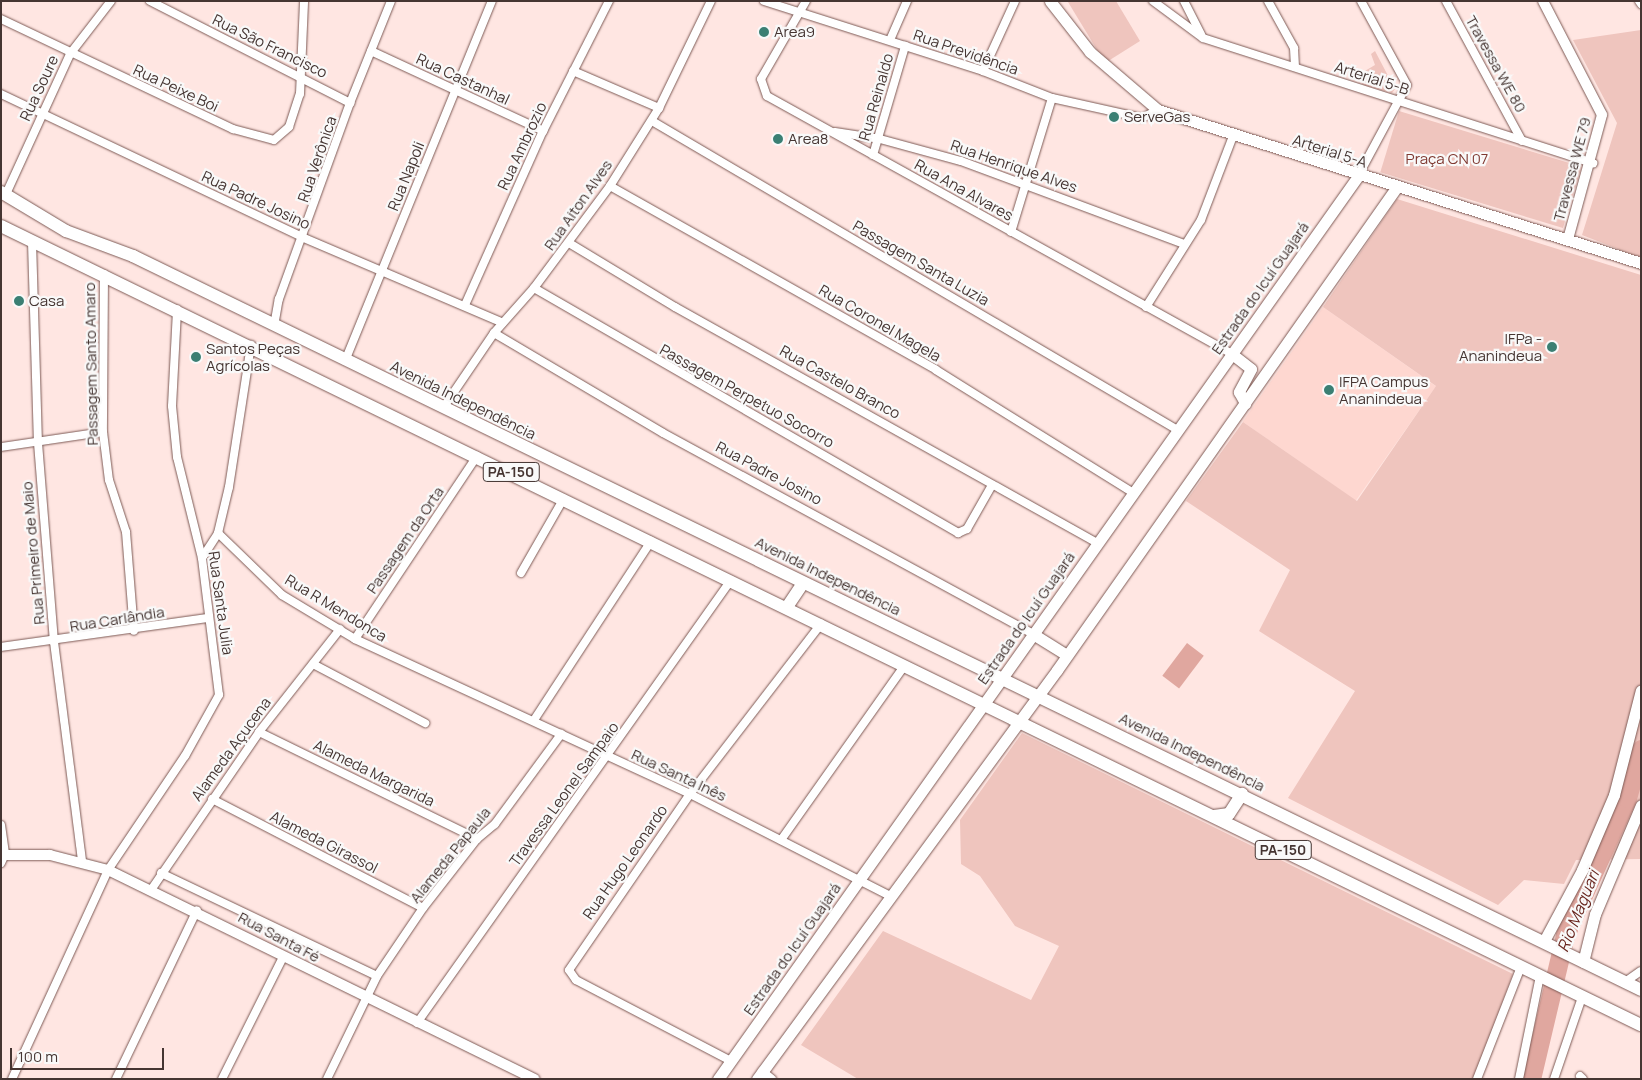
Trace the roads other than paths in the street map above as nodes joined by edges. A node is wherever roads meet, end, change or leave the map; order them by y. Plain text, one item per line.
1 (111, 1) edge
2 (150, 1) edge
3 (304, 1) edge
4 (391, 1) edge
5 (492, 1) edge
6 (609, 1) edge
7 (711, 1) edge
8 (764, 1) edge
9 (806, 1) edge
10 (907, 1) edge
11 (1015, 1) edge
12 (1050, 1) edge
13 (1152, 1) edge
14 (1184, 1) edge
15 (1268, 1) edge
16 (1361, 1) edge
17 (1446, 1) edge
18 (1543, 1) edge
19 (801, 14) junction
20 (1, 19) edge
21 (1202, 38) junction
22 (890, 40) junction
23 (905, 46) junction
24 (371, 51) junction
25 (70, 54) junction
26 (1295, 68) junction
27 (574, 71) junction
28 (982, 71) junction
29 (300, 74) junction
30 (456, 90) junction
31 (1, 94) edge
32 (1052, 98) junction
33 (1401, 101) junction
34 (350, 102) junction
35 (660, 108) junction
36 (1158, 110) junction
37 (42, 114) junction
38 (652, 121) junction
39 (543, 131) junction
40 (830, 132) junction
41 (1233, 136) junction
42 (880, 138) junction
43 (1522, 140) junction
44 (874, 155) junction
45 (1592, 163) junction
46 (1358, 176) junction
47 (610, 186) junction
48 (1025, 186) junction
49 (1396, 188) junction
50 (4, 193) edge
51 (1, 226) edge
52 (1011, 232) junction
53 (304, 238) junction
54 (1568, 239) junction
55 (32, 242) junction
56 (570, 243) junction
57 (1184, 244) junction
58 (1641, 263) edge
59 (382, 272) junction
60 (104, 274) junction
61 (534, 288) junction
62 (465, 305) junction
63 (1146, 307) junction
64 (177, 309) junction
65 (503, 323) junction
66 (274, 326) junction
67 (494, 333) junction
68 (251, 345) junction
69 (1232, 354) junction
70 (345, 361) junction
71 (1245, 403) junction
72 (443, 408) junction
73 (1176, 429) junction
74 (103, 432) junction
75 (38, 443) junction
76 (1, 447) edge
77 (477, 456) junction
78 (992, 485) junction
79 (1132, 492) junction
80 (564, 498) junction
81 (218, 533) junction
82 (651, 541) junction
83 (1098, 543) junction
84 (202, 558) junction
85 (521, 573) dead end
86 (731, 580) junction
87 (803, 583) junction
88 (787, 607) junction
89 (207, 618) junction
90 (821, 624) junction
91 (340, 629) junction
92 (134, 631) junction
93 (1033, 634) junction
94 (356, 639) junction
95 (54, 642) junction
96 (1, 647) edge
97 (1066, 655) junction
98 (313, 664) junction
99 (905, 665) junction
100 (1002, 677) junction
101 (454, 686) joint
102 (1641, 690) edge
103 (1039, 694) junction
104 (984, 703) junction
105 (534, 720) junction
106 (1020, 720) junction
107 (425, 723) dead end
108 (259, 732) junction
109 (561, 734) junction
110 (607, 758) junction
111 (690, 794) junction
112 (1242, 794) junction
113 (212, 799) junction
114 (1641, 805) edge
115 (1214, 816) junction
116 (1, 825) edge
117 (477, 839) junction
118 (781, 840) junction
119 (3, 857) edge
120 (82, 861) junction
121 (108, 870) junction
122 (161, 873) junction
123 (860, 878) junction
124 (151, 890) junction
125 (890, 896) junction
126 (423, 908) junction
127 (197, 910) junction
128 (1544, 941) junction
129 (283, 957) junction
130 (1581, 961) junction
131 (1521, 967) junction
132 (1641, 971) edge
133 (377, 976) junction
134 (1543, 978) junction
135 (1625, 982) junction
136 (1641, 990) edge
137 (1578, 995) junction
138 (367, 999) junction
139 (417, 1023) junction
140 (1641, 1025) edge
141 (731, 1061) junction
142 (759, 1075) edge
143 (12, 1079) edge
144 (116, 1079) edge
145 (222, 1079) edge
146 (327, 1079) edge
147 (534, 1079) edge
148 (718, 1079) edge
149 (772, 1079) edge
150 (1478, 1079) edge
151 (1519, 1079) edge
152 (1554, 1079) edge

1 - 25 street, Rua Soure
2 - 29 street, Rua São Francisco
3 - 29 street, Rua Peixe Boi
4 - 24 street, Rua Verônica
5 - 30 street, Rua Napoli
6 - 27 street, Rua Ambrozio
7 - 35 street, Rua Aiton Alves
8 - 19 street, Rua Previdência
9 - 19 street
10 - 22 street
11 - 28 street
12 - 36 main road, Arterial 5-A
13 - 21 street, Arterial 5-B
14 - 21 street
15 - 26 street
16 - 33 street
17 - 43 street, Travessa WE 80
18 - 45 street, Travessa WE 79
19 - 22 street, Rua Previdência
19 - 40 street, Rua Ana Alvares
20 - 25 street, Rua Peixe Boi
21 - 26 street, Arterial 5-B
22 - 23 street, Rua Previdência
23 - 28 street, Rua Previdência
23 - 42 street, Rua Reinaldo
24 - 30 street, Rua Castanhal
24 - 34 street, Rua Verônica
25 - 29 street, Rua Peixe Boi
25 - 37 street, Rua Soure
26 - 33 street, Arterial 5-B
27 - 35 street
27 - 39 street, Rua Ambrozio
28 - 32 street, Rua Previdência
29 - 34 street, Rua São Francisco
30 - 39 street, Rua Castanhal
30 - 59 street, Rua Napoli
31 - 37 street, Rua Padre Josino
32 - 36 street, Rua Previdência
32 - 48 street
33 - 43 street, Arterial 5-B
33 - 46 street
34 - 53 street, Rua Verônica
35 - 38 street, Rua Aiton Alves
36 - 41 main road, Arterial 5-A
37 - 50 street, Rua Soure
37 - 53 street, Rua Padre Josino
38 - 47 street, Rua Aiton Alves
38 - 73 street, Passagem Santa Luzia
39 - 62 street, Rua Ambrozio
40 - 42 street, Rua Henrique Alves
40 - 44 street, Rua Ana Alvares
41 - 46 main road, Arterial 5-A
41 - 57 street
42 - 44 street, Rua Reinaldo
42 - 48 street, Rua Henrique Alves
43 - 45 street, Arterial 5-B
44 - 52 street, Rua Ana Alvares
45 - 54 street, Travessa WE 79
46 - 49 main road, Arterial 5-A
46 - 69 main road, Estrada do Icuí Guajará
47 - 56 street, Rua Aiton Alves
47 - 79 street, Rua Coronel Magela
48 - 52 street
48 - 57 street, Rua Henrique Alves
49 - 54 main road, Arterial 5-A
49 - 71 main road
50 - 66 main road, Avenida Independência / PA-150
51 - 55 main road, PA-150
52 - 63 street, Rua Ana Alvares
53 - 59 street, Rua Padre Josino
53 - 66 street, Rua Verônica
54 - 58 main road, Arterial 5-A
55 - 60 main road, PA-150
55 - 75 street, Rua Primeiro de Maio
56 - 61 street, Rua Aiton Alves
56 - 78 street, Rua Castelo Branco
57 - 63 street
59 - 62 street, Rua Padre Josino
59 - 70 street, Rua Napoli
60 - 64 main road, PA-150
60 - 74 street, Passagem Santo Amaro
61 - 65 street, Rua Aiton Alves
61 - 78 street, Passagem Perpetuo Socorro
62 - 65 street, Rua Padre Josino
63 - 69 street, Rua Ana Alvares
64 - 68 main road, PA-150
64 - 84 street, Rua Santa Julia
65 - 67 street, Rua Aiton Alves
66 - 70 main road, Avenida Independência / PA-150
67 - 72 street, Rua Aiton Alves
67 - 93 street, Rua Padre Josino
68 - 77 main road, PA-150
68 - 81 street
69 - 71 main road
69 - 73 main road, Estrada do Icuí Guajará
70 - 72 main road, Avenida Independência / PA-150
71 - 97 main road
72 - 87 main road, Avenida Independência / PA-150
73 - 79 main road, Estrada do Icuí Guajará
74 - 75 street
74 - 92 street, Passagem Santo Amaro
75 - 76 street
75 - 95 street, Rua Primeiro de Maio
77 - 80 main road, PA-150
77 - 94 street, Passagem da Orta
78 - 83 street, Rua Castelo Branco
79 - 83 main road, Estrada do Icuí Guajará
80 - 82 main road, PA-150
80 - 85 street
81 - 84 street
81 - 91 street, Rua R Mendonca
82 - 86 main road, PA-150
82 - 105 street
83 - 93 main road, Estrada do Icuí Guajará
84 - 89 street, Rua Santa Julia
86 - 88 main road, PA-150
86 - 110 street, Travessa Leonel Sampaio
87 - 88 main road
87 - 100 main road, Avenida Independência / PA-150
88 - 90 main road, PA-150
89 - 92 street, Rua Carlândia
89 - 121 street, Rua Santa Julia
90 - 99 main road, PA-150
90 - 111 street, Rua Hugo Leonardo
91 - 94 street, Rua R Mendonca
91 - 98 street, Alameda Açucena
92 - 95 street, Rua Carlândia
93 - 97 main road
93 - 100 main road, Estrada do Icuí Guajará
94 - 101 street, Rua R Mendonca
95 - 96 street, Rua Carlândia
95 - 120 street, Rua Primeiro de Maio
97 - 103 main road
98 - 107 street
98 - 108 street, Alameda Açucena
99 - 104 main road, PA-150
99 - 118 street
100 - 103 main road, Avenida Independência / PA-150
100 - 104 main road, Estrada do Icuí Guajará
101 - 105 street, Rua Santa Inês
102 - 128 main road
103 - 106 main road
103 - 112 main road, Avenida Independência / PA-150
104 - 106 main road, PA-150
104 - 123 main road, Estrada do Icuí Guajará
105 - 109 street, Rua Santa Inês
106 - 115 main road, PA-150
106 - 125 main road
108 - 113 street, Alameda Açucena
108 - 117 street, Alameda Margarida
109 - 110 street, Rua Santa Inês
109 - 117 street, Alameda Papaula
110 - 111 street, Rua Santa Inês
110 - 139 street, Travessa Leonel Sampaio
111 - 118 street, Rua Santa Inês
111 - 141 street, Rua Hugo Leonardo
112 - 115 main road
112 - 128 main road, Avenida Independência / PA-150
113 - 122 street, Alameda Açucena
113 - 126 street, Alameda Girassol
114 - 130 main road
115 - 131 main road, PA-150
116 - 119 street
117 - 126 street, Alameda Papaula
118 - 123 street, Rua Santa Inês
119 - 120 street, Rua Santa Fé
120 - 121 street, Rua Santa Fé
121 - 124 street, Rua Santa Fé
121 - 143 street, Rua Santa Julia
122 - 124 street, Alameda Açucena
122 - 133 street
123 - 125 street, Rua Santa Inês
123 - 141 main road, Estrada do Icuí Guajará
124 - 127 street, Rua Santa Fé
125 - 142 main road
126 - 133 street, Alameda Papaula
127 - 129 street, Rua Santa Fé
127 - 144 street
128 - 130 main road, Avenida Independência / PA-150
129 - 138 street, Rua Santa Fé
129 - 145 street
130 - 135 main road, Avenida Independência / PA-150
131 - 134 main road, PA-150
131 - 150 street
132 - 135 street
133 - 138 street, Alameda Papaula
134 - 137 main road, PA-150
134 - 151 street
135 - 136 main road, Avenida Independência / PA-150
137 - 140 main road, PA-150
137 - 152 street
138 - 139 street, Rua Santa Fé
138 - 146 street, Alameda Papaula
139 - 147 street, Rua Santa Fé
141 - 148 main road, Estrada do Icuí Guajará
142 - 149 street

